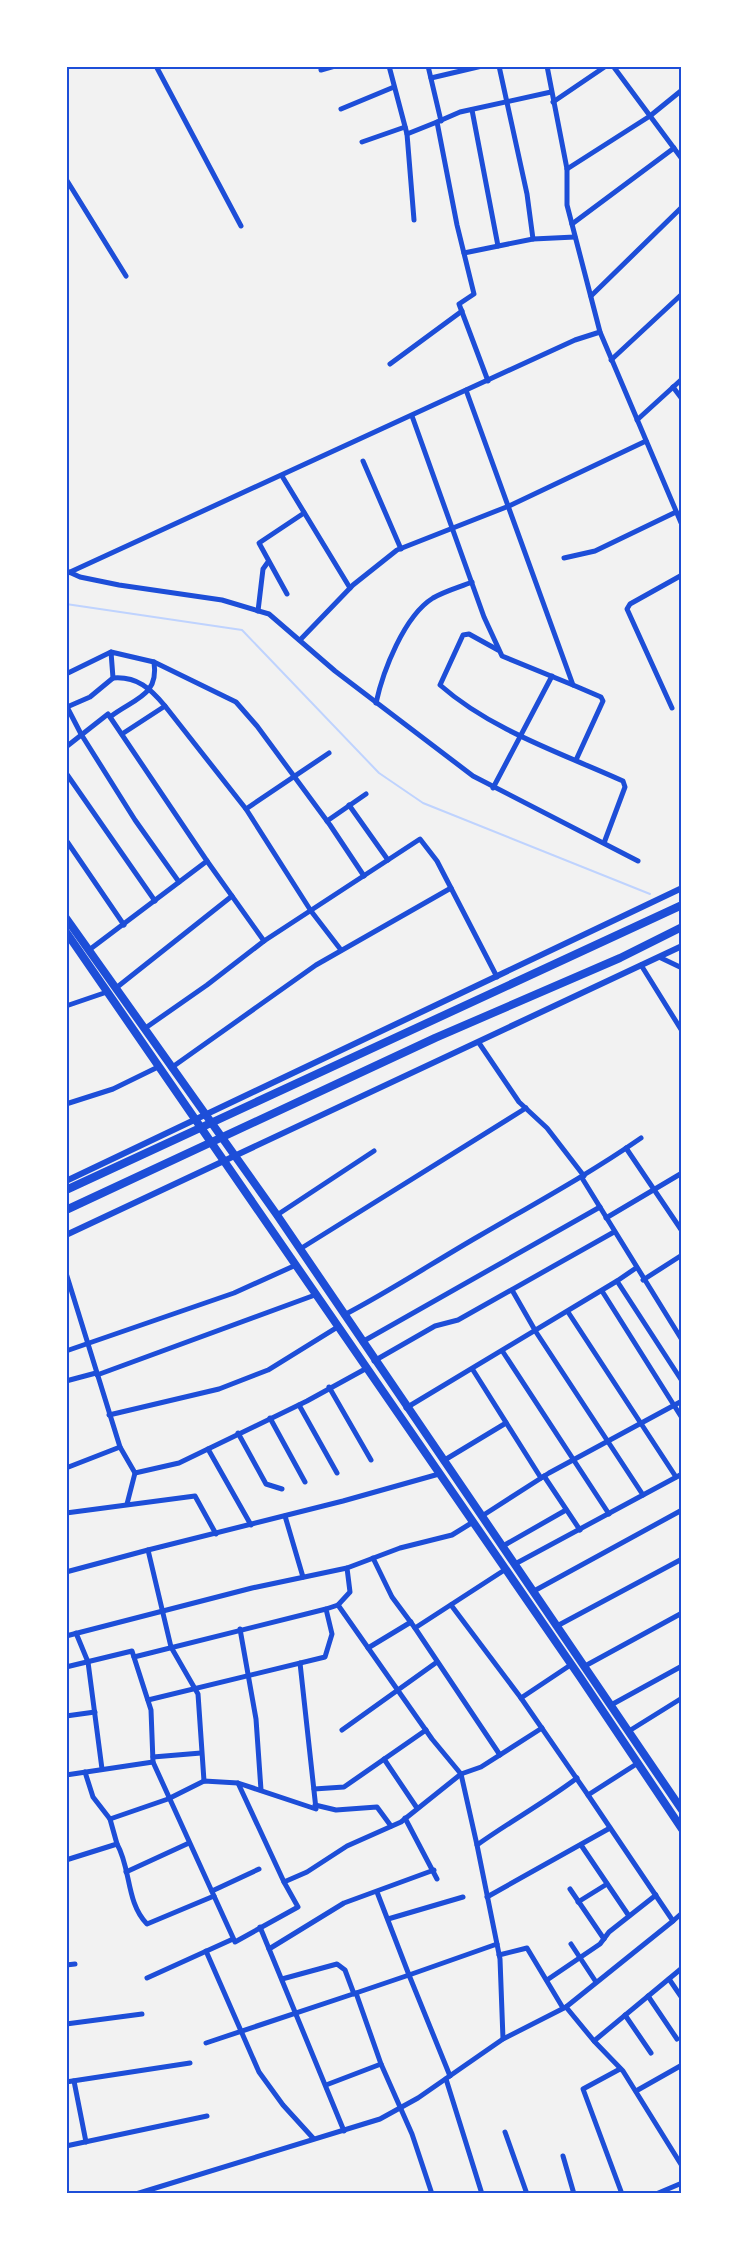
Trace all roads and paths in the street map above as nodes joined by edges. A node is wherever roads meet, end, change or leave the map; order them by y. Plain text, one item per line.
1 (156, 66) edge
2 (335, 66) edge
3 (389, 66) edge
4 (428, 66) edge
5 (482, 66) edge
6 (499, 66) edge
7 (547, 66) edge
8 (606, 66) edge
9 (614, 66) edge
10 (321, 70) dead end
11 (431, 78) junction
12 (394, 87) junction
13 (682, 90) edge
14 (551, 92) junction
15 (553, 102) junction
16 (506, 103) junction
17 (341, 109) dead end
18 (472, 110) junction
19 (651, 116) junction
20 (439, 122) junction
21 (405, 127) junction
22 (407, 134) junction
23 (362, 142) dead end
24 (674, 148) junction
25 (682, 158) edge
26 (567, 169) junction
27 (66, 179) edge
28 (682, 207) edge
29 (414, 220) dead end
30 (572, 224) junction
31 (241, 226) dead end
32 (575, 237) junction
33 (533, 239) junction
34 (498, 246) junction
35 (464, 253) junction
36 (126, 276) dead end
37 (682, 294) edge
38 (591, 296) junction
39 (462, 311) junction
40 (600, 332) junction
41 (611, 360) junction
42 (390, 364) dead end
43 (682, 380) edge
44 (488, 381) junction
45 (673, 387) junction
46 (466, 390) junction
47 (682, 399) edge
48 (412, 416) junction
49 (637, 420) junction
50 (646, 441) junction
51 (363, 461) dead end
52 (282, 476) junction
53 (508, 506) junction
54 (676, 512) junction
55 (304, 513) junction
56 (682, 525) edge
57 (453, 529) junction
58 (401, 549) junction
59 (564, 558) dead end
60 (268, 562) junction
61 (68, 573) edge
62 (682, 575) edge
63 (472, 582) junction
64 (350, 588) junction
65 (287, 594) dead end
66 (258, 611) junction
67 (300, 640) junction
68 (500, 651) junction
69 (111, 652) junction
70 (154, 662) junction
71 (66, 674) edge
72 (552, 676) junction
73 (113, 678) junction
74 (573, 685) junction
75 (151, 689) junction
76 (376, 703) junction
77 (67, 706) edge
78 (165, 706) junction
79 (672, 708) dead end
80 (110, 717) junction
81 (81, 734) junction
82 (122, 734) junction
83 (521, 736) junction
84 (66, 747) edge
85 (329, 753) dead end
86 (576, 760) junction
87 (66, 772) edge
88 (292, 776) junction
89 (493, 788) junction
90 (366, 794) dead end
91 (350, 805) junction
92 (246, 809) junction
93 (327, 821) junction
94 (66, 840) edge
95 (604, 843) junction
96 (388, 860) junction
97 (207, 861) junction
98 (638, 861) dead end
99 (364, 876) junction
100 (179, 882) junction
101 (451, 888) junction
102 (682, 888) edge
103 (232, 896) junction
104 (155, 901) junction
105 (682, 904) edge
106 (311, 911) junction
107 (66, 918) edge
108 (124, 925) junction
109 (682, 927) edge
110 (66, 932) edge
111 (264, 941) junction
112 (682, 946) edge
113 (89, 950) junction
114 (341, 950) junction
115 (659, 957) junction
116 (641, 965) junction
117 (682, 968) edge
118 (497, 977) junction
119 (111, 990) junction
120 (66, 1006) edge
121 (144, 1029) junction
122 (682, 1031) edge
123 (479, 1043) junction
124 (158, 1067) junction
125 (171, 1068) junction
126 (66, 1104) edge
127 (526, 1108) junction
128 (203, 1114) junction
129 (193, 1119) junction
130 (641, 1138) dead end
131 (626, 1148) junction
132 (374, 1151) dead end
133 (234, 1156) junction
134 (224, 1160) junction
135 (682, 1173) edge
136 (583, 1177) junction
137 (66, 1181) edge
138 (66, 1190) edge
139 (653, 1190) junction
140 (600, 1207) junction
141 (66, 1210) edge
142 (277, 1215) junction
143 (606, 1218) junction
144 (682, 1231) edge
145 (614, 1232) junction
146 (66, 1235) edge
147 (300, 1249) junction
148 (682, 1255) edge
149 (296, 1266) junction
150 (636, 1268) junction
151 (66, 1273) edge
152 (643, 1280) junction
153 (617, 1281) junction
154 (512, 1290) junction
155 (602, 1291) junction
156 (315, 1295) junction
157 (568, 1312) junction
158 (344, 1315) junction
159 (339, 1326) junction
160 (536, 1332) junction
161 (682, 1340) edge
162 (362, 1342) junction
163 (88, 1344) junction
164 (66, 1351) edge
165 (503, 1352) junction
166 (374, 1361) junction
167 (367, 1368) junction
168 (473, 1370) junction
169 (96, 1374) junction
170 (66, 1381) edge
171 (682, 1381) edge
172 (329, 1387) junction
173 (682, 1401) edge
174 (299, 1405) junction
175 (674, 1406) junction
176 (406, 1408) junction
177 (109, 1415) junction
178 (270, 1418) junction
179 (682, 1418) edge
180 (506, 1423) junction
181 (642, 1424) junction
182 (238, 1433) junction
183 (609, 1442) junction
184 (120, 1447) junction
185 (208, 1449) junction
186 (371, 1460) dead end
187 (574, 1460) junction
188 (443, 1461) junction
189 (66, 1468) edge
190 (135, 1473) junction
191 (338, 1473) dead end
192 (439, 1474) junction
193 (682, 1474) edge
194 (542, 1477) junction
195 (675, 1477) junction
196 (305, 1482) dead end
197 (282, 1489) dead end
198 (643, 1495) junction
199 (127, 1504) junction
200 (566, 1510) junction
201 (682, 1510) edge
202 (66, 1513) edge
203 (609, 1514) junction
204 (285, 1516) junction
205 (482, 1516) junction
206 (473, 1522) junction
207 (251, 1525) junction
208 (580, 1530) junction
209 (216, 1534) junction
210 (503, 1546) junction
211 (148, 1550) junction
212 (373, 1558) junction
213 (682, 1559) edge
214 (515, 1564) junction
215 (347, 1568) junction
216 (506, 1569) junction
217 (66, 1572) edge
218 (303, 1577) junction
219 (534, 1591) junction
220 (338, 1605) junction
221 (452, 1605) junction
222 (326, 1609) junction
223 (164, 1610) junction
224 (682, 1613) edge
225 (411, 1622) junction
226 (557, 1626) junction
227 (415, 1628) junction
228 (240, 1629) junction
229 (76, 1633) junction
230 (66, 1636) edge
231 (171, 1647) junction
232 (368, 1648) junction
233 (134, 1657) junction
234 (88, 1662) junction
235 (437, 1662) junction
236 (300, 1663) junction
237 (582, 1663) junction
238 (571, 1664) junction
239 (682, 1666) edge
240 (66, 1667) edge
241 (248, 1676) junction
242 (196, 1689) junction
243 (398, 1690) junction
244 (521, 1698) junction
245 (682, 1698) edge
246 (148, 1700) junction
247 (611, 1705) junction
248 (95, 1712) junction
249 (66, 1716) edge
250 (542, 1728) junction
251 (342, 1730) dead end
252 (426, 1730) junction
253 (629, 1731) junction
254 (201, 1753) junction
255 (500, 1755) junction
256 (384, 1759) junction
257 (153, 1760) junction
258 (638, 1763) junction
259 (102, 1769) junction
260 (85, 1772) junction
261 (461, 1774) junction
262 (66, 1775) edge
263 (577, 1778) junction
264 (204, 1781) junction
265 (238, 1784) junction
266 (314, 1789) junction
267 (261, 1790) junction
268 (588, 1795) junction
269 (168, 1799) junction
270 (315, 1805) junction
271 (417, 1808) junction
272 (682, 1810) edge
273 (405, 1818) junction
274 (110, 1819) junction
275 (391, 1826) junction
276 (610, 1828) junction
277 (682, 1829) edge
278 (189, 1843) junction
279 (117, 1844) junction
280 (477, 1845) junction
281 (581, 1845) junction
282 (66, 1860) edge
283 (259, 1869) dead end
284 (434, 1870) junction
285 (126, 1872) junction
286 (438, 1879) dead end
287 (284, 1882) junction
288 (607, 1884) junction
289 (570, 1889) dead end
290 (377, 1892) junction
291 (213, 1893) junction
292 (656, 1895) junction
293 (463, 1897) dead end
294 (487, 1897) junction
295 (578, 1902) junction
296 (682, 1913) edge
297 (629, 1916) junction
298 (388, 1919) junction
299 (673, 1921) junction
300 (260, 1927) junction
301 (233, 1939) junction
302 (604, 1939) junction
303 (497, 1944) junction
304 (571, 1944) dead end
305 (270, 1948) junction
306 (206, 1951) junction
307 (499, 1955) junction
308 (580, 1958) junction
309 (75, 1964) dead end
310 (66, 1965) edge
311 (682, 1968) edge
312 (409, 1975) junction
313 (147, 1978) dead end
314 (282, 1979) junction
315 (669, 1979) junction
316 (547, 1980) junction
317 (596, 1982) junction
318 (355, 1993) junction
319 (648, 1996) junction
320 (682, 1998) edge
321 (564, 2007) junction
322 (297, 2013) junction
323 (142, 2014) dead end
324 (625, 2015) junction
325 (66, 2024) edge
326 (243, 2032) junction
327 (503, 2039) junction
328 (677, 2039) dead end
329 (594, 2041) junction
330 (206, 2043) dead end
331 (651, 2053) dead end
332 (190, 2063) dead end
333 (381, 2064) junction
334 (682, 2065) edge
335 (620, 2069) junction
336 (448, 2078) junction
337 (74, 2081) junction
338 (66, 2082) edge
339 (326, 2085) junction
340 (636, 2091) junction
341 (399, 2107) junction
342 (207, 2116) dead end
343 (344, 2131) junction
344 (505, 2132) dead end
345 (313, 2138) junction
346 (86, 2142) junction
347 (66, 2146) edge
348 (562, 2156) dead end
349 (682, 2166) edge
350 (682, 2183) edge
351 (665, 2192) edge
352 (136, 2194) edge
353 (432, 2194) edge
354 (482, 2194) edge
355 (527, 2194) edge
356 (573, 2194) edge
357 (622, 2194) edge
358 (656, 2194) edge

1 - 31 street
2 - 10 street
3 - 12 street
4 - 11 street
5 - 11 street
6 - 16 street
7 - 14 street
8 - 15 street
9 - 19 street
11 - 20 street
12 - 17 street
12 - 21 street
13 - 19 street
14 - 15 street
14 - 16 street
15 - 26 street
16 - 18 street
16 - 33 street
18 - 20 street
18 - 34 street
19 - 24 street
19 - 26 street
20 - 22 street
20 - 35 street
21 - 22 street
21 - 23 street
22 - 29 street
24 - 25 street
24 - 30 street
26 - 30 street
27 - 36 street
28 - 38 street
30 - 32 street
32 - 33 street
32 - 38 street
33 - 34 street
34 - 35 street
35 - 39 street
37 - 41 street
38 - 40 street
39 - 42 street
39 - 44 street
40 - 41 street
40 - 44 street
41 - 49 street
43 - 45 street
44 - 46 street
45 - 47 street
45 - 49 street
46 - 48 street
46 - 53 street
48 - 52 street
48 - 57 street
49 - 50 street
50 - 53 street
50 - 54 street
51 - 58 street
52 - 55 street
52 - 61 street
53 - 57 street
53 - 74 street
54 - 56 street
54 - 59 street
55 - 60 street
55 - 64 street
57 - 58 street
57 - 63 street
58 - 64 street
60 - 65 street
60 - 66 street
61 - 66 street
62 - 79 street
63 - 68 street
63 - 76 street
64 - 67 street
66 - 67 street
67 - 76 street
68 - 72 street
68 - 83 street
69 - 70 street
69 - 71 street
69 - 73 street
70 - 75 street
70 - 88 street
72 - 74 street
72 - 83 street
73 - 75 street
73 - 77 street
74 - 86 street
75 - 78 street
75 - 80 street
76 - 89 street
77 - 81 street
78 - 82 street
78 - 92 street
80 - 81 street
80 - 82 street
81 - 84 street
81 - 100 street
82 - 97 street
83 - 86 street
83 - 89 street
85 - 88 street
86 - 95 street
87 - 104 street
88 - 92 street
88 - 93 street
89 - 95 street
90 - 91 street
91 - 93 street
91 - 96 street
92 - 106 street
93 - 99 street
94 - 108 street
95 - 98 street
96 - 99 street
96 - 101 street
97 - 100 street
97 - 103 street
99 - 106 street
100 - 104 street
101 - 114 street
101 - 118 street
102 - 118 street
103 - 111 street
103 - 119 street
104 - 108 street
105 - 138 highway
106 - 111 street
106 - 114 street
107 - 113 highway
108 - 113 street
109 - 141 highway
110 - 119 highway
111 - 121 street
112 - 115 street
113 - 119 highway
114 - 125 street
115 - 116 street
115 - 117 street
116 - 122 street
116 - 123 street
118 - 128 street
119 - 120 street
119 - 121 highway
119 - 124 highway
121 - 125 highway
123 - 127 street
123 - 133 street
124 - 126 street
124 - 129 highway
125 - 128 highway
127 - 136 street
127 - 147 street
128 - 129 street
128 - 133 highway
129 - 134 highway
129 - 137 street
130 - 131 street
131 - 136 street
131 - 139 street
132 - 142 street
133 - 134 street
133 - 142 highway
134 - 146 street
134 - 149 highway
135 - 139 street
136 - 140 street
136 - 158 street
139 - 143 street
139 - 144 street
140 - 143 street
140 - 162 street
142 - 147 highway
143 - 145 street
145 - 150 street
145 - 154 street
147 - 158 highway
148 - 152 street
149 - 156 highway
149 - 163 street
150 - 152 street
150 - 153 street
151 - 163 street
152 - 161 street
153 - 155 street
153 - 171 street
154 - 160 street
154 - 166 street
155 - 157 street
155 - 175 street
156 - 159 highway
156 - 169 street
157 - 160 street
157 - 181 street
158 - 162 highway
159 - 167 highway
159 - 177 street
160 - 165 street
160 - 183 street
162 - 166 highway
163 - 164 street
163 - 169 street
165 - 168 street
165 - 187 street
166 - 176 highway
167 - 172 street
167 - 192 highway
168 - 176 street
168 - 180 street
169 - 170 street
169 - 177 street
172 - 174 street
172 - 186 street
173 - 175 street
174 - 178 street
174 - 191 street
175 - 179 street
175 - 181 street
176 - 188 highway
177 - 184 street
178 - 182 street
178 - 196 street
180 - 188 street
180 - 194 street
181 - 183 street
181 - 195 street
182 - 185 street
182 - 197 street
183 - 187 street
183 - 198 street
184 - 189 street
184 - 190 street
185 - 190 street
185 - 207 street
187 - 194 street
187 - 203 street
188 - 205 highway
190 - 199 street
192 - 204 street
192 - 206 highway
193 - 195 street
194 - 200 street
194 - 205 street
195 - 198 street
198 - 203 street
199 - 202 street
199 - 209 street
200 - 208 street
200 - 210 street
201 - 219 street
203 - 208 street
204 - 207 street
204 - 218 street
205 - 210 highway
206 - 212 street
206 - 216 highway
207 - 209 street
208 - 214 street
209 - 211 street
210 - 214 highway
211 - 217 street
211 - 223 street
212 - 215 street
212 - 225 street
213 - 226 street
214 - 219 highway
215 - 218 street
215 - 220 street
216 - 221 street
216 - 238 highway
218 - 223 street
219 - 226 highway
220 - 222 street
220 - 232 street
221 - 227 street
221 - 244 street
222 - 228 street
222 - 236 street
223 - 229 street
223 - 231 street
224 - 237 street
225 - 227 street
225 - 232 street
226 - 237 highway
227 - 235 street
228 - 231 street
228 - 241 street
229 - 230 street
229 - 234 street
231 - 233 street
231 - 242 street
232 - 243 street
233 - 234 street
233 - 246 street
234 - 240 street
234 - 248 street
235 - 243 street
235 - 255 street
236 - 241 street
236 - 266 street
237 - 238 street
237 - 247 highway
238 - 244 street
238 - 258 highway
239 - 247 street
241 - 242 street
241 - 267 street
242 - 246 street
242 - 254 street
243 - 251 street
243 - 252 street
244 - 250 street
245 - 253 street
246 - 257 street
247 - 253 highway
248 - 249 street
248 - 259 street
250 - 255 street
250 - 263 street
252 - 256 street
252 - 261 street
253 - 272 highway
254 - 257 street
254 - 264 street
255 - 261 street
256 - 266 street
256 - 271 street
257 - 259 street
257 - 269 street
258 - 268 street
258 - 277 highway
259 - 260 street
260 - 262 street
260 - 274 street
261 - 271 street
261 - 280 street
263 - 268 street
263 - 280 street
264 - 265 street
264 - 269 street
265 - 267 street
265 - 287 street
266 - 270 street
267 - 270 street
268 - 276 street
269 - 274 street
269 - 278 street
270 - 275 street
271 - 273 street
273 - 275 street
273 - 284 street
274 - 279 street
275 - 287 street
276 - 281 street
276 - 292 street
278 - 285 street
278 - 291 street
279 - 282 street
279 - 285 street
280 - 294 street
281 - 288 street
281 - 294 street
283 - 291 street
284 - 286 street
284 - 290 street
285 - 291 street
287 - 300 street
288 - 295 street
288 - 297 street
289 - 295 street
290 - 298 street
290 - 305 street
291 - 301 street
292 - 297 street
292 - 299 street
293 - 298 street
294 - 303 street
295 - 302 street
296 - 299 street
297 - 302 street
298 - 312 street
299 - 317 street
300 - 301 street
300 - 305 street
301 - 306 street
302 - 308 street
303 - 307 street
303 - 312 street
304 - 308 street
305 - 314 street
306 - 313 street
306 - 326 street
307 - 316 street
307 - 327 street
308 - 316 street
308 - 317 street
309 - 310 street
311 - 315 street
312 - 318 street
312 - 336 street
314 - 318 street
314 - 322 street
315 - 319 street
315 - 320 street
316 - 321 street
317 - 321 street
318 - 322 street
318 - 333 street
319 - 324 street
319 - 328 street
321 - 327 street
321 - 329 street
322 - 326 street
322 - 339 street
323 - 325 street
324 - 329 street
324 - 331 street
326 - 330 street
326 - 345 street
327 - 336 street
329 - 335 street
332 - 337 street
333 - 339 street
333 - 341 street
334 - 340 street
335 - 340 street
335 - 357 street
336 - 341 street
336 - 354 street
337 - 338 street
337 - 346 street
339 - 343 street
340 - 349 street
341 - 343 street
341 - 353 street
342 - 346 street
343 - 345 street
344 - 355 street
345 - 352 street
346 - 347 street
348 - 356 street
350 - 351 street
351 - 358 street

